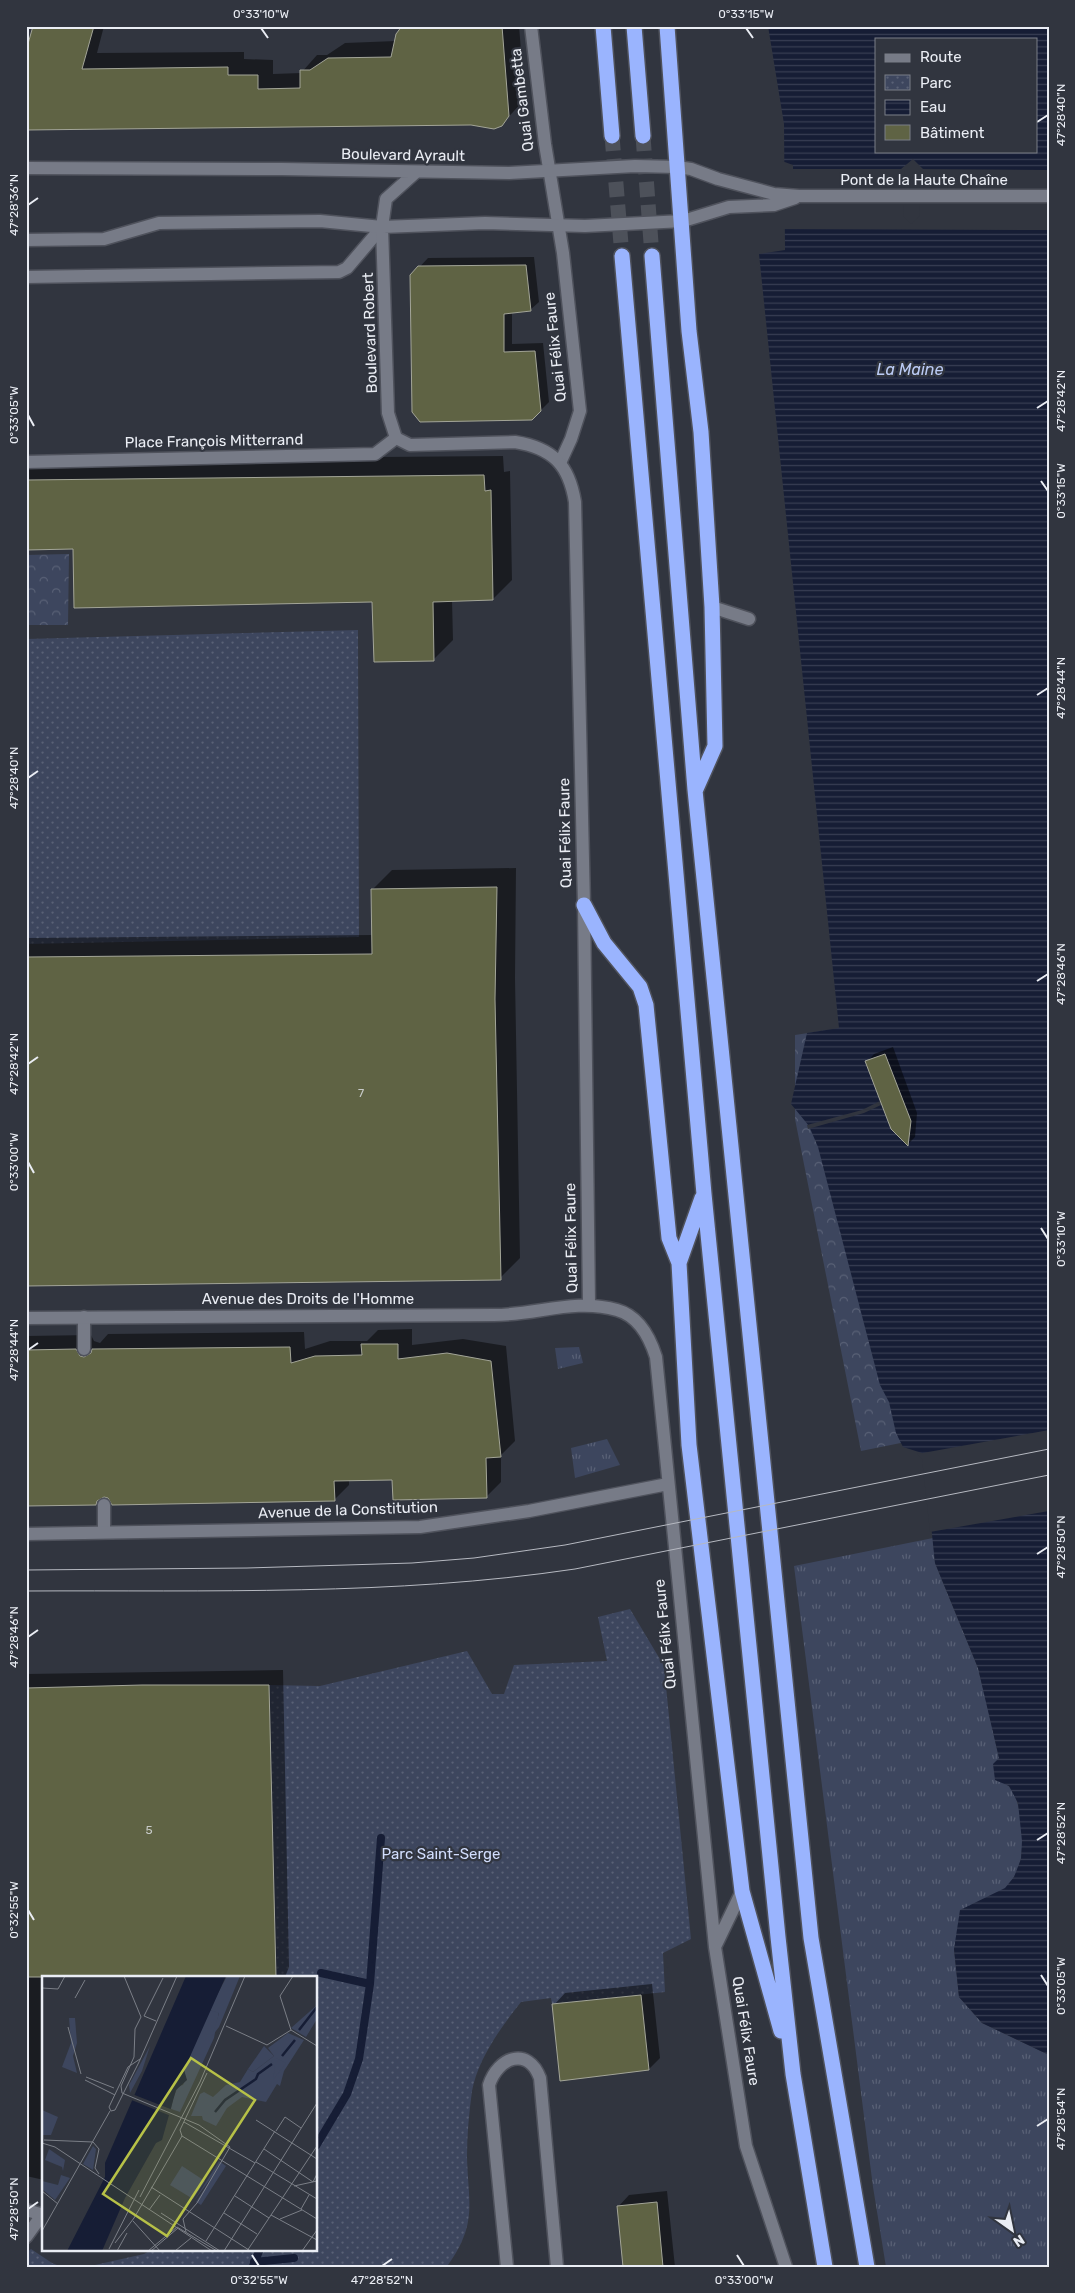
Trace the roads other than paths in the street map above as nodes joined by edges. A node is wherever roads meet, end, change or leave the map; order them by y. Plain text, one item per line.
1 (531, 26) edge
2 (603, 26) edge
3 (634, 26) edge
4 (667, 26) edge
5 (612, 136) tunnel mouth
6 (642, 136) tunnel mouth
7 (677, 167) junction
8 (26, 168) edge
9 (549, 170) junction
10 (415, 173) junction
11 (1049, 196) edge
12 (774, 200) junction
13 (683, 221) junction
14 (558, 226) junction
15 (382, 227) junction
16 (26, 240) edge
17 (622, 256) tunnel mouth
18 (652, 256) tunnel mouth
19 (26, 276) edge
20 (396, 438) junction
21 (26, 462) edge
22 (560, 463) junction
23 (712, 607) junction
24 (749, 619) dead end
25 (695, 790) junction
26 (584, 905) junction
27 (704, 1194) junction
28 (679, 1263) junction
29 (589, 1304) junction
30 (84, 1317) junction
31 (26, 1318) edge
32 (84, 1349) dead end
33 (668, 1484) junction
34 (104, 1505) dead end
35 (104, 1532) junction
36 (26, 1534) edge
37 (742, 1891) junction
38 (715, 1947) junction
39 (793, 2074) junction
40 (26, 2210) edge
41 (42, 2215) edge
42 (42, 2216) edge
43 (26, 2237) edge
44 (507, 2267) edge
45 (557, 2267) edge
46 (786, 2267) edge
47 (825, 2267) edge
48 (866, 2267) edge

1 - 9 street, Quai Gambetta
2 - 5 highway
3 - 6 highway
4 - 7 highway
7 - 9 street, Boulevard Ayrault
7 - 12 street, Boulevard Ayrault
7 - 13 highway
8 - 10 street, Boulevard Ayrault
9 - 10 street, Boulevard Ayrault
9 - 14 street, Quai Gambetta
10 - 15 street, Boulevard Robert
11 - 12 street, Pont de la Haute Chaîne
12 - 13 street
13 - 14 street
13 - 23 highway
14 - 15 street
14 - 22 street, Quai Félix Faure
15 - 16 street
15 - 19 street
15 - 20 street, Boulevard Robert
17 - 27 highway
18 - 25 highway
20 - 21 street, Place François Mitterrand
20 - 22 street
22 - 26 street, Quai Félix Faure
23 - 24 street
23 - 25 highway
25 - 48 highway
26 - 28 highway
26 - 29 street, Quai Félix Faure
27 - 28 highway
27 - 39 highway
28 - 37 highway
29 - 30 street, Avenue des Droits de l'Homme
29 - 33 street, Quai Félix Faure
30 - 31 street, Avenue des Droits de l'Homme
30 - 32 street
33 - 35 street, Avenue de la Constitution
33 - 38 street, Quai Félix Faure
34 - 35 street
35 - 36 street, Avenue de la Constitution
37 - 38 street
37 - 39 highway
38 - 46 street, Quai Félix Faure
39 - 47 highway
40 - 41 street
42 - 43 street
44 - 45 street

